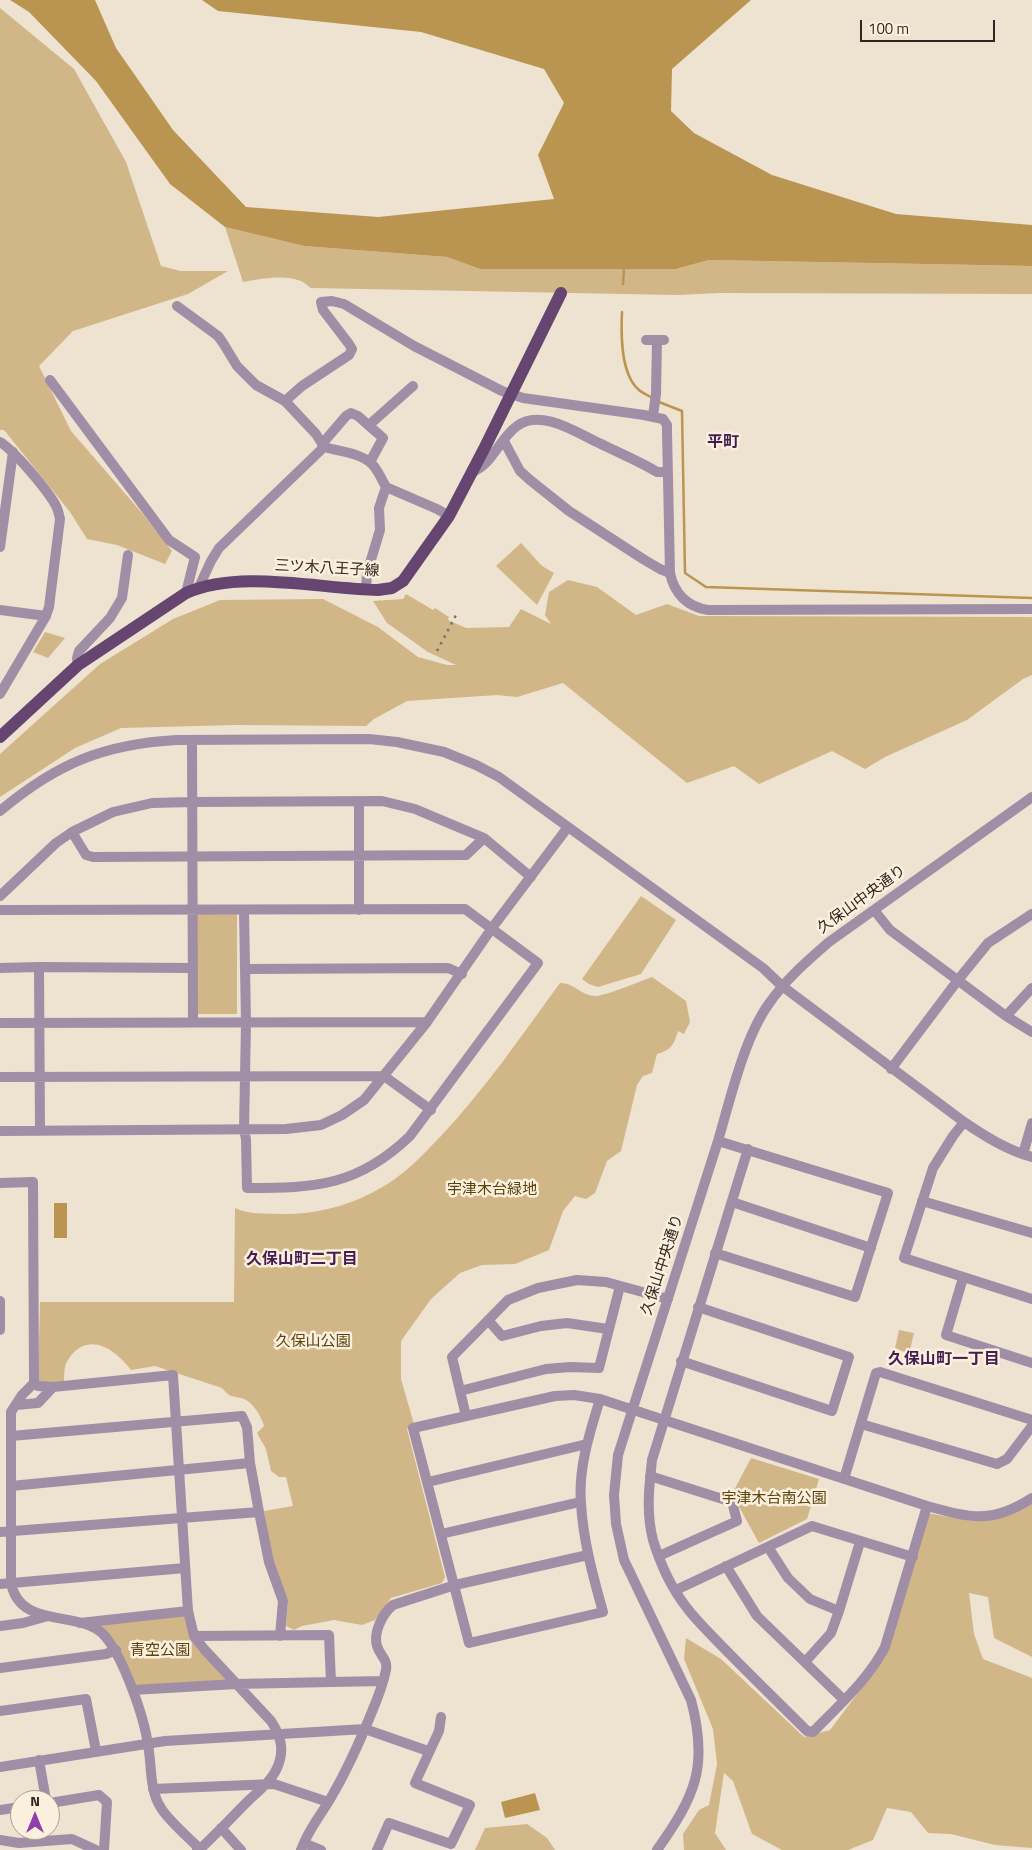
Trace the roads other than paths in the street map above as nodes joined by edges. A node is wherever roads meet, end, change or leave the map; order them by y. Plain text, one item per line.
1 (561, 293) dead end
2 (177, 306) dead end
3 (656, 340) dead end
4 (50, 380) dead end
5 (412, 386) dead end
6 (511, 394) junction
7 (285, 400) junction
8 (654, 413) junction
9 (368, 425) junction
10 (504, 441) junction
11 (0, 442) edge
12 (323, 445) junction
13 (13, 452) junction
14 (370, 462) junction
15 (472, 472) junction
16 (667, 472) junction
17 (386, 488) junction
18 (449, 516) junction
19 (0, 547) edge
20 (128, 555) dead end
21 (670, 573) junction
22 (200, 587) junction
23 (366, 590) junction
24 (186, 593) junction
25 (1032, 609) edge
26 (0, 610) edge
27 (46, 616) junction
28 (78, 665) junction
29 (0, 694) edge
30 (0, 737) edge
31 (192, 740) junction
32 (1032, 797) edge
33 (192, 802) junction
34 (358, 802) junction
35 (0, 811) edge
36 (568, 827) junction
37 (72, 832) junction
38 (484, 838) junction
39 (191, 856) junction
40 (358, 856) junction
41 (531, 877) junction
42 (0, 896) edge
43 (0, 910) edge
44 (192, 910) junction
45 (244, 910) junction
46 (358, 910) junction
47 (874, 910) junction
48 (1032, 914) edge
49 (492, 928) junction
50 (39, 967) junction
51 (0, 968) edge
52 (192, 968) junction
53 (245, 969) junction
54 (462, 974) junction
55 (958, 980) junction
56 (782, 986) junction
57 (1032, 988) edge
58 (1006, 1016) junction
59 (193, 1022) junction
60 (427, 1022) junction
61 (0, 1023) edge
62 (40, 1023) junction
63 (246, 1023) junction
64 (1032, 1032) edge
65 (892, 1069) junction
66 (245, 1076) junction
67 (384, 1076) junction
68 (0, 1077) edge
69 (40, 1077) junction
70 (431, 1110) junction
71 (964, 1122) junction
72 (1032, 1123) edge
73 (244, 1130) junction
74 (0, 1131) edge
75 (40, 1131) junction
76 (718, 1141) junction
77 (748, 1149) junction
78 (1027, 1156) edge
79 (0, 1183) edge
80 (922, 1201) junction
81 (732, 1202) junction
82 (1032, 1233) edge
83 (871, 1248) junction
84 (715, 1253) junction
85 (963, 1278) junction
86 (620, 1286) junction
87 (668, 1299) junction
88 (1032, 1299) edge
89 (0, 1301) edge
90 (698, 1307) junction
91 (488, 1320) junction
92 (608, 1329) junction
93 (0, 1330) edge
94 (682, 1361) junction
95 (1032, 1363) edge
96 (34, 1383) junction
97 (53, 1387) junction
98 (460, 1391) junction
99 (600, 1399) junction
100 (16, 1405) junction
101 (632, 1409) junction
102 (466, 1416) junction
103 (663, 1420) junction
104 (1032, 1420) edge
105 (176, 1422) junction
106 (861, 1424) junction
107 (1032, 1426) edge
108 (11, 1436) junction
109 (587, 1444) junction
110 (250, 1463) junction
111 (179, 1470) junction
112 (650, 1476) junction
113 (844, 1479) junction
114 (428, 1482) junction
115 (11, 1486) junction
116 (1032, 1498) edge
117 (580, 1502) junction
118 (927, 1506) junction
119 (259, 1512) junction
120 (182, 1518) junction
121 (11, 1531) junction
122 (0, 1532) edge
123 (441, 1534) junction
124 (860, 1542) junction
125 (768, 1547) junction
126 (588, 1555) junction
127 (659, 1556) junction
128 (913, 1557) junction
129 (726, 1566) junction
130 (185, 1568) junction
131 (12, 1583) junction
132 (0, 1584) edge
133 (455, 1585) junction
134 (676, 1590) junction
135 (188, 1611) junction
136 (839, 1612) junction
137 (49, 1616) junction
138 (80, 1623) junction
139 (0, 1626) edge
140 (194, 1636) junction
141 (280, 1636) junction
142 (116, 1650) junction
143 (805, 1662) junction
144 (0, 1668) edge
145 (383, 1681) junction
146 (330, 1682) junction
147 (236, 1684) junction
148 (133, 1690) junction
149 (844, 1700) junction
150 (0, 1711) edge
151 (441, 1717) dead end
152 (365, 1729) junction
153 (279, 1734) junction
154 (148, 1743) junction
155 (96, 1751) junction
156 (428, 1751) junction
157 (40, 1760) junction
158 (0, 1767) edge
159 (265, 1784) junction
160 (153, 1789) junction
161 (44, 1790) edge
162 (60, 1801) edge
163 (328, 1802) junction
164 (221, 1828) junction
165 (0, 1840) edge
166 (302, 1846) edge
167 (96, 1850) edge
168 (104, 1850) edge
169 (199, 1850) edge
170 (241, 1850) edge
171 (321, 1850) edge
172 (377, 1850) edge
173 (657, 1850) edge

1 - 6 main road, 三ツ木八王子線
2 - 7 street
3 - 8 street
4 - 24 street
5 - 9 street
6 - 7 street
6 - 8 street
6 - 15 main road, 三ツ木八王子線
7 - 12 street
8 - 16 street
9 - 12 street
9 - 14 street
10 - 15 street
10 - 16 street
10 - 21 street
11 - 13 street
12 - 14 street
12 - 22 street
13 - 19 street
13 - 27 street
14 - 17 street
15 - 18 main road, 三ツ木八王子線
16 - 21 street
17 - 18 street
17 - 23 street
18 - 23 main road, 三ツ木八王子線
20 - 28 street
21 - 25 street
22 - 23 main road, 三ツ木八王子線
22 - 24 main road, 三ツ木八王子線
24 - 28 main road, 三ツ木八王子線
26 - 27 street
27 - 29 street
28 - 30 main road, 三ツ木八王子線
31 - 33 street
31 - 35 street
31 - 36 street
32 - 47 street, 久保山中央通り
33 - 34 street
33 - 37 street
33 - 39 street
34 - 38 street
34 - 40 street
36 - 41 street
36 - 56 street
37 - 39 street
37 - 42 street
38 - 40 street
38 - 41 street
39 - 40 street
39 - 44 street
40 - 46 street
41 - 49 street
43 - 44 street
44 - 45 street
44 - 52 street
45 - 46 street
45 - 53 street
46 - 49 street
47 - 55 street
47 - 56 street, 久保山中央通り
48 - 55 street
49 - 54 street
49 - 70 street
50 - 51 street
50 - 52 street
50 - 62 street
52 - 59 street
53 - 54 street
53 - 63 street
54 - 60 street
55 - 58 street
55 - 65 street
56 - 65 street
56 - 76 street, 久保山中央通り
57 - 58 street
58 - 64 street
59 - 62 street
59 - 63 street
60 - 63 street
60 - 67 street
61 - 62 street
62 - 69 street
63 - 66 street
65 - 71 street
66 - 67 street
66 - 69 street
66 - 73 street
67 - 70 street
67 - 73 street
68 - 69 street
69 - 75 street
70 - 73 street
71 - 78 street
71 - 80 street
72 - 78 street
73 - 75 street
74 - 75 street
76 - 77 street
76 - 87 street, 久保山中央通り
77 - 81 street
77 - 83 street
79 - 96 street
80 - 82 street
80 - 85 street
81 - 83 street
81 - 84 street
83 - 84 street
84 - 90 street
85 - 88 street
85 - 95 street
86 - 87 street
86 - 91 street
86 - 92 street
87 - 101 street, 久保山中央通り
89 - 93 street
90 - 94 street
90 - 94 street
91 - 92 street
91 - 98 street
92 - 98 street
94 - 103 street
96 - 97 street
96 - 100 street
97 - 100 street
97 - 105 street
98 - 102 street
99 - 101 street
99 - 102 street
99 - 109 street
100 - 108 street
101 - 103 street
101 - 173 street, 久保山中央通り
102 - 114 street
103 - 112 street
103 - 113 street
104 - 106 street
105 - 108 street
105 - 110 street
105 - 111 street
106 - 107 street
106 - 113 street
108 - 115 street
109 - 114 street
109 - 117 street
110 - 111 street
110 - 119 street
111 - 115 street
111 - 120 street
112 - 127 street
112 - 127 street
113 - 118 street
114 - 123 street
115 - 121 street
116 - 118 street
117 - 123 street
117 - 126 street
118 - 128 street
119 - 120 street
119 - 141 street
120 - 121 street
120 - 130 street
121 - 122 street
121 - 131 street
123 - 133 street
124 - 125 street
124 - 128 street
124 - 136 street
125 - 129 street
125 - 136 street
126 - 133 street
126 - 133 street
127 - 134 street
128 - 149 street
129 - 134 street
129 - 143 street
130 - 131 street
130 - 135 street
131 - 132 street
131 - 137 street
133 - 145 street
134 - 149 street
135 - 138 street
135 - 140 street
136 - 143 street
137 - 138 street
137 - 139 street
138 - 142 street
140 - 141 street
140 - 147 street
141 - 146 street
142 - 144 street
142 - 148 street
143 - 149 street
145 - 146 street
145 - 152 street
146 - 147 street
147 - 148 street
147 - 153 street
148 - 154 street
150 - 155 street
151 - 156 street
152 - 153 street
152 - 156 street
152 - 163 street
153 - 154 street
153 - 159 street
154 - 155 street
154 - 160 street
155 - 157 street
156 - 172 street
157 - 158 street
157 - 161 street
159 - 160 street
159 - 163 street
159 - 164 street
160 - 169 street
162 - 168 street
163 - 166 street
164 - 169 street
164 - 170 street
165 - 167 street
166 - 171 street

